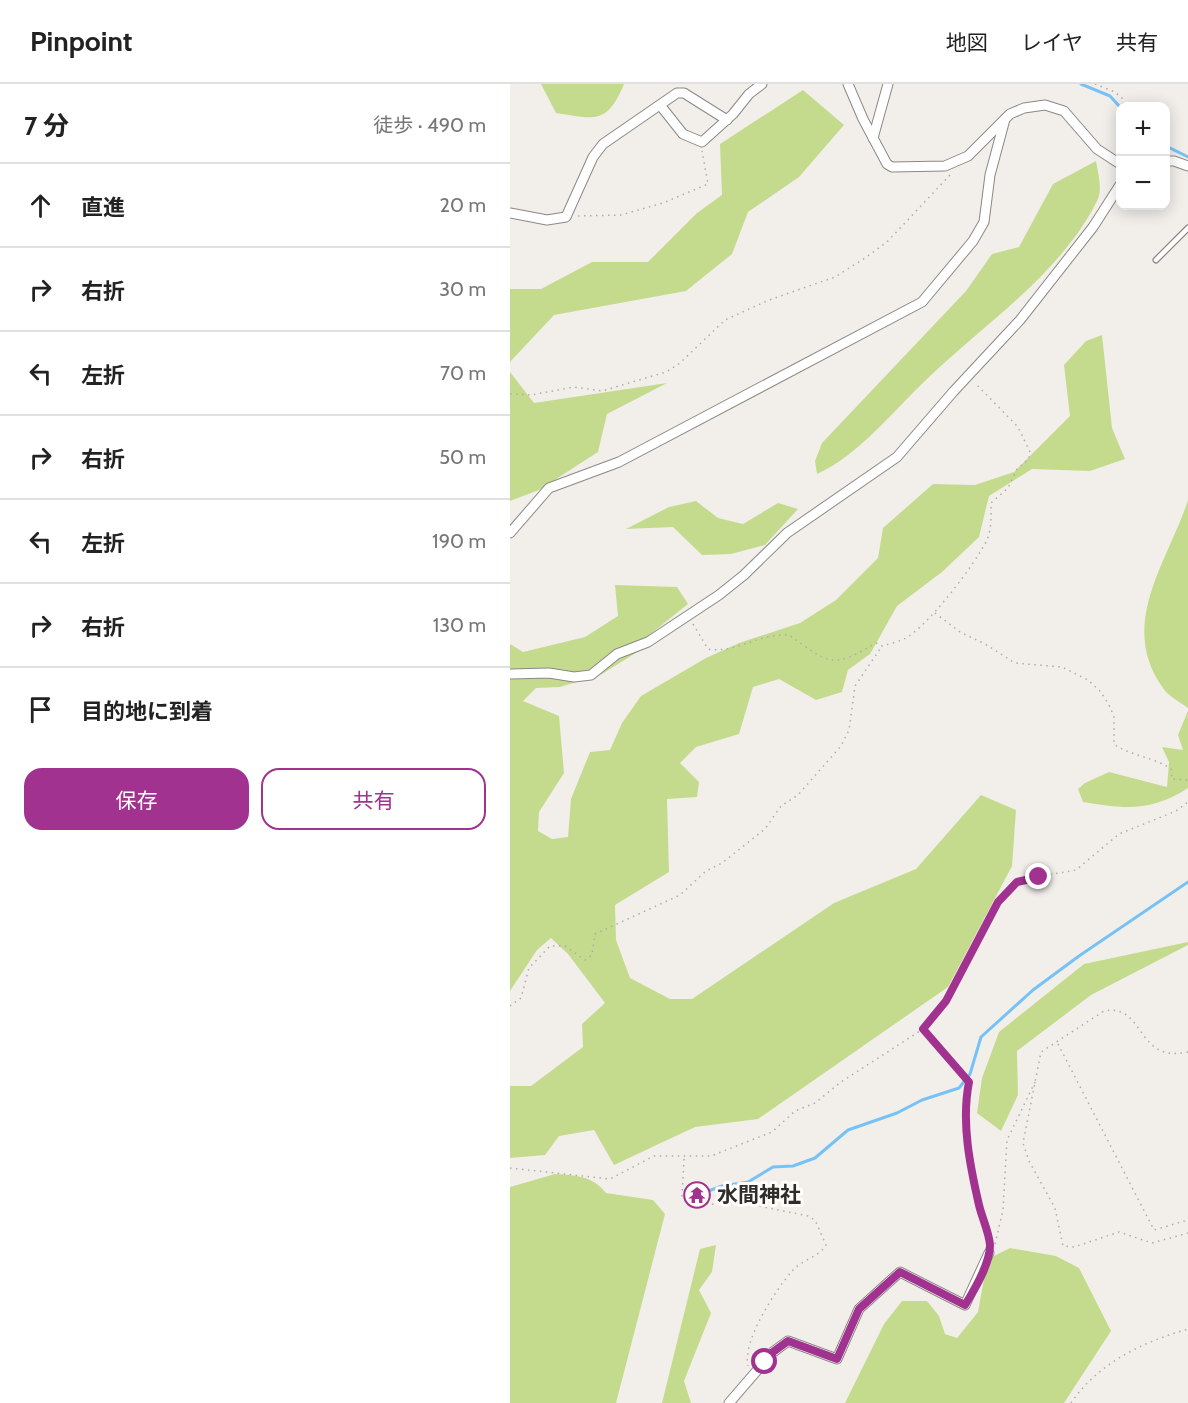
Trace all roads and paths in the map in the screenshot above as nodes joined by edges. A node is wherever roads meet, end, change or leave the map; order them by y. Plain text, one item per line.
1 (762, 84) edge
2 (848, 84) edge
3 (888, 84) edge
4 (1095, 84) edge
5 (1122, 102) edge
6 (660, 105) junction
7 (1005, 119) junction
8 (727, 120) junction
9 (873, 138) junction
10 (702, 142) junction
11 (1170, 160) edge
12 (1116, 161) edge
13 (1188, 166) edge
14 (956, 169) dead end
15 (1116, 191) edge
16 (510, 213) edge
17 (566, 217) junction
18 (1188, 228) edge
19 (1156, 260) dead end
20 (968, 376) junction
21 (510, 394) edge
22 (510, 533) edge
23 (934, 612) junction
24 (688, 615) junction
25 (882, 646) junction
26 (510, 674) edge
27 (1188, 780) edge
28 (1188, 802) edge
29 (510, 1006) edge
30 (923, 1029) junction
31 (1057, 1043) junction
32 (1188, 1052) edge
33 (1036, 1079) junction
34 (685, 1158) junction
35 (510, 1168) edge
36 (1188, 1220) edge
37 (1188, 1233) edge
38 (989, 1253) junction
39 (1188, 1329) edge
40 (753, 1376) junction
41 (729, 1403) edge
42 (1071, 1403) edge

1 - 8 street
2 - 9 street
3 - 9 street
4 - 5 path
6 - 8 street
6 - 10 street
6 - 17 street
7 - 9 street
7 - 12 street
7 - 22 street
8 - 10 street
10 - 17 path
11 - 13 street
14 - 21 path
15 - 20 street
16 - 17 street
18 - 19 lane
20 - 23 path
20 - 24 street
23 - 25 path
23 - 27 path
24 - 25 path
24 - 26 street
25 - 29 path
28 - 30 path
30 - 34 path
30 - 38 path
31 - 32 path
31 - 33 path
31 - 36 path
33 - 37 path
33 - 38 path
34 - 35 path
34 - 40 path
38 - 40 street
39 - 42 path
40 - 41 street

